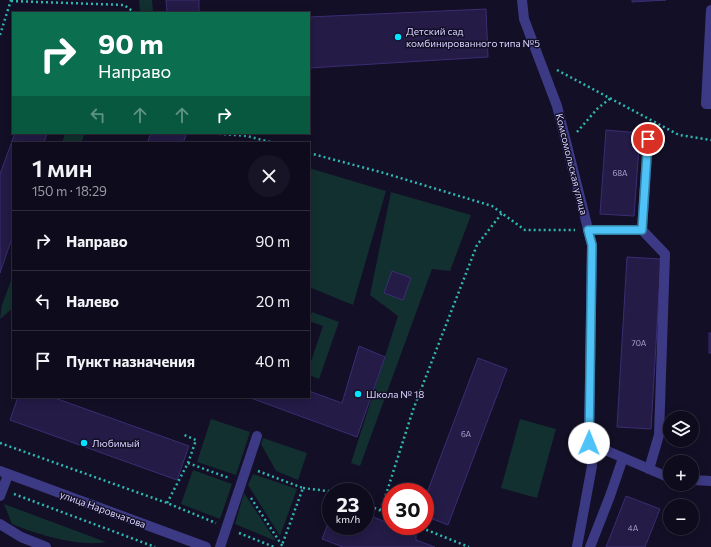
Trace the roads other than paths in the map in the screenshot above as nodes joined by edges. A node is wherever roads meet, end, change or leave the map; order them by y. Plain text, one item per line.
1 (522, 0) edge
2 (711, 10) edge
3 (711, 104) edge
4 (648, 139) dead end
5 (588, 230) junction
6 (642, 230) junction
7 (257, 436) dead end
8 (589, 443) junction
9 (623, 458) junction
10 (649, 469) junction
11 (4, 473) edge
12 (663, 475) edge
13 (699, 480) edge
14 (711, 481) edge
15 (1, 493) edge
16 (0, 524) edge
17 (46, 547) edge
18 (206, 547) edge
19 (220, 547) edge
20 (577, 547) edge
21 (590, 547) edge

1 - 5 street, Комсомольская улица
2 - 3 street
4 - 6 street
5 - 6 street
5 - 8 street, Комсомольская улица
6 - 10 street
7 - 19 street
8 - 9 street
8 - 20 street, Комсомольская улица
9 - 10 street
9 - 21 street
10 - 12 street
11 - 15 street
11 - 18 street, улица Наровчатова
13 - 14 street
16 - 17 street

